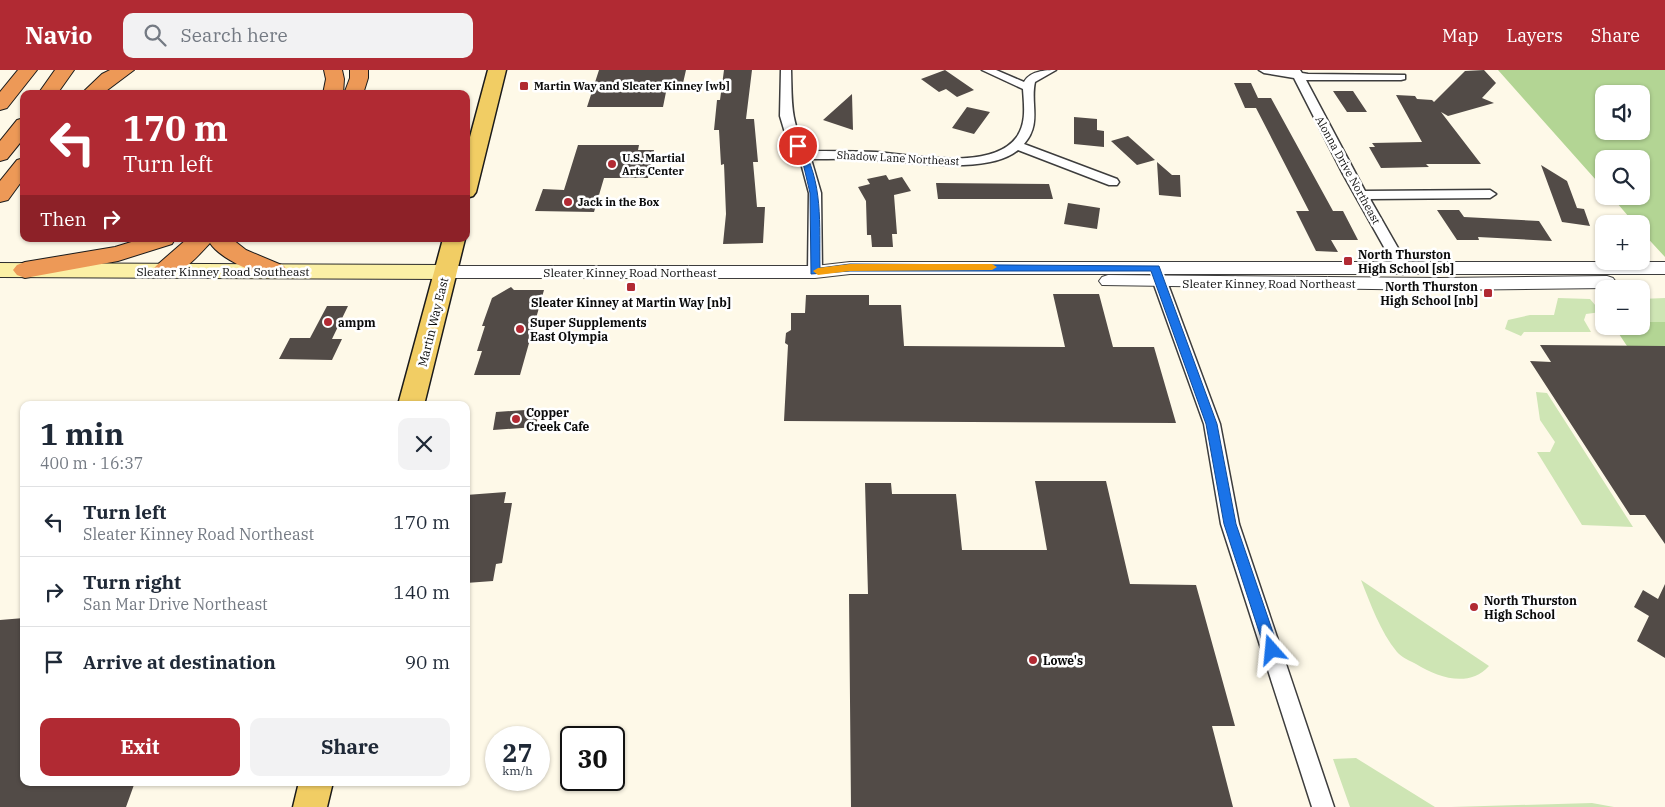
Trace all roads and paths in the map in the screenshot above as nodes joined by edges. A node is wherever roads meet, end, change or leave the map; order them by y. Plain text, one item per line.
1 (28, 70) edge
2 (65, 70) edge
3 (126, 70) edge
4 (333, 70) edge
5 (359, 70) edge
6 (497, 70) edge
7 (786, 70) edge
8 (987, 70) edge
9 (1051, 70) edge
10 (1264, 70) edge
11 (1295, 73) edge
12 (1401, 77) dead end
13 (1027, 87) junction
14 (50, 90) edge
15 (95, 90) edge
16 (334, 90) edge
17 (354, 90) edge
18 (0, 104) edge
19 (20, 129) edge
20 (1017, 146) junction
21 (0, 155) edge
22 (803, 155) junction
23 (20, 169) edge
24 (470, 176) edge
25 (1113, 182) dead end
26 (1490, 194) dead end
27 (1361, 195) junction
28 (0, 196) edge
29 (155, 242) edge
30 (198, 242) edge
31 (221, 242) edge
32 (453, 242) edge
33 (1665, 268) edge
34 (1403, 269) junction
35 (0, 270) edge
36 (26, 270) junction
37 (164, 271) junction
38 (276, 271) junction
39 (446, 272) junction
40 (815, 272) junction
41 (1158, 275) junction
42 (1665, 281) edge
43 (412, 401) edge
44 (315, 786) edge
45 (310, 807) edge
46 (1323, 807) edge

1 - 18 highway
2 - 14 highway
3 - 15 highway
4 - 16 highway
5 - 17 highway
6 - 24 main road
7 - 22 street
8 - 13 street
9 - 13 street
10 - 11 street
11 - 12 street
11 - 27 street, Alonna Drive Northeast
13 - 20 street
19 - 21 highway
20 - 22 street, Shadow Lane Northeast
20 - 25 street
22 - 40 street
23 - 28 highway
26 - 27 street
27 - 34 street, Alonna Drive Northeast
29 - 36 highway
30 - 37 highway
31 - 38 highway
32 - 39 main road, Martin Way East
33 - 34 street, Sleater Kinney Road Northeast
34 - 41 street, Sleater Kinney Road Northeast
35 - 36 main road, Sleater Kinney Road Southeast
36 - 37 main road, Sleater Kinney Road Southeast
37 - 38 main road, Sleater Kinney Road Southeast
38 - 39 main road, Sleater Kinney Road Southeast
39 - 40 street, Sleater Kinney Road Northeast
39 - 43 main road, Martin Way East
40 - 41 street, Sleater Kinney Road Northeast
41 - 42 street, Sleater Kinney Road Northeast
41 - 46 street
44 - 45 main road

